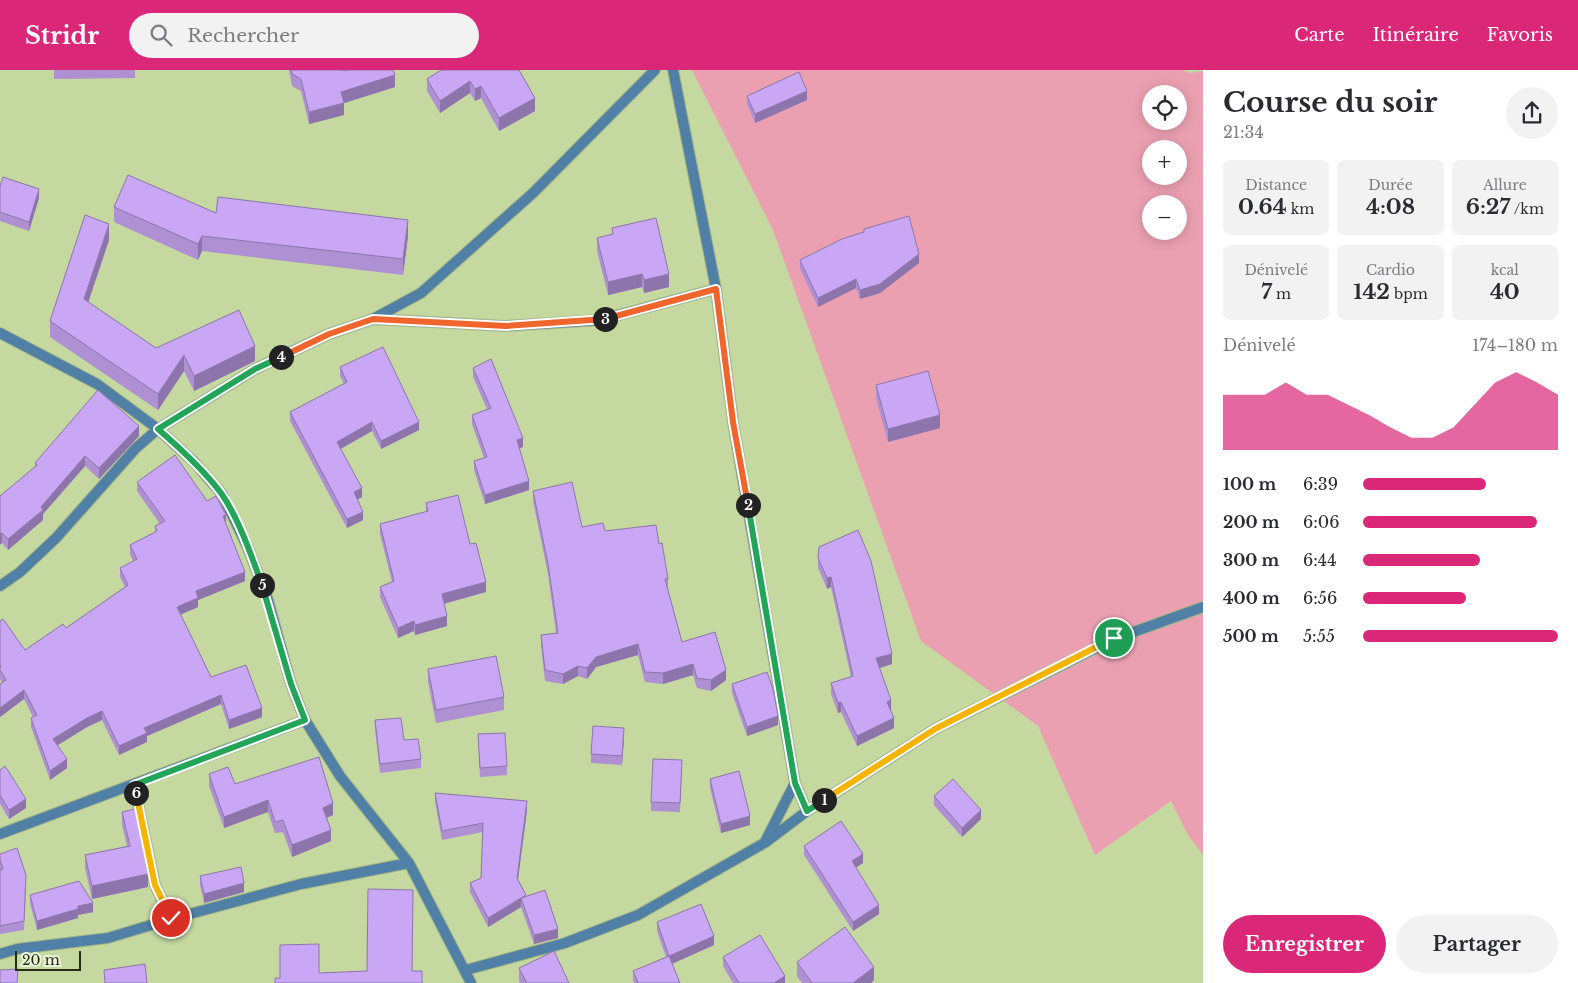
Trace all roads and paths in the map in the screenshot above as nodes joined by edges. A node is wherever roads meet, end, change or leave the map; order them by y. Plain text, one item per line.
1 (655, 70) edge
2 (673, 70) edge
3 (716, 289) junction
4 (373, 319) junction
5 (0, 332) edge
6 (158, 429) junction
7 (0, 586) edge
8 (1203, 608) edge
9 (305, 720) junction
10 (795, 783) junction
11 (134, 785) junction
12 (807, 811) junction
13 (0, 834) edge
14 (766, 842) junction
15 (410, 863) junction
16 (171, 918) junction
17 (0, 954) edge
18 (466, 970) junction
19 (471, 983) edge

1 - 4 street
2 - 3 street
3 - 4 street
3 - 10 street
4 - 6 street
5 - 6 street
6 - 7 street
6 - 9 street
8 - 12 street
9 - 11 street
9 - 15 street
10 - 12 street
10 - 14 street
11 - 13 street
11 - 16 street
12 - 14 street
14 - 18 street
15 - 16 street
15 - 18 street
16 - 17 street
18 - 19 street

